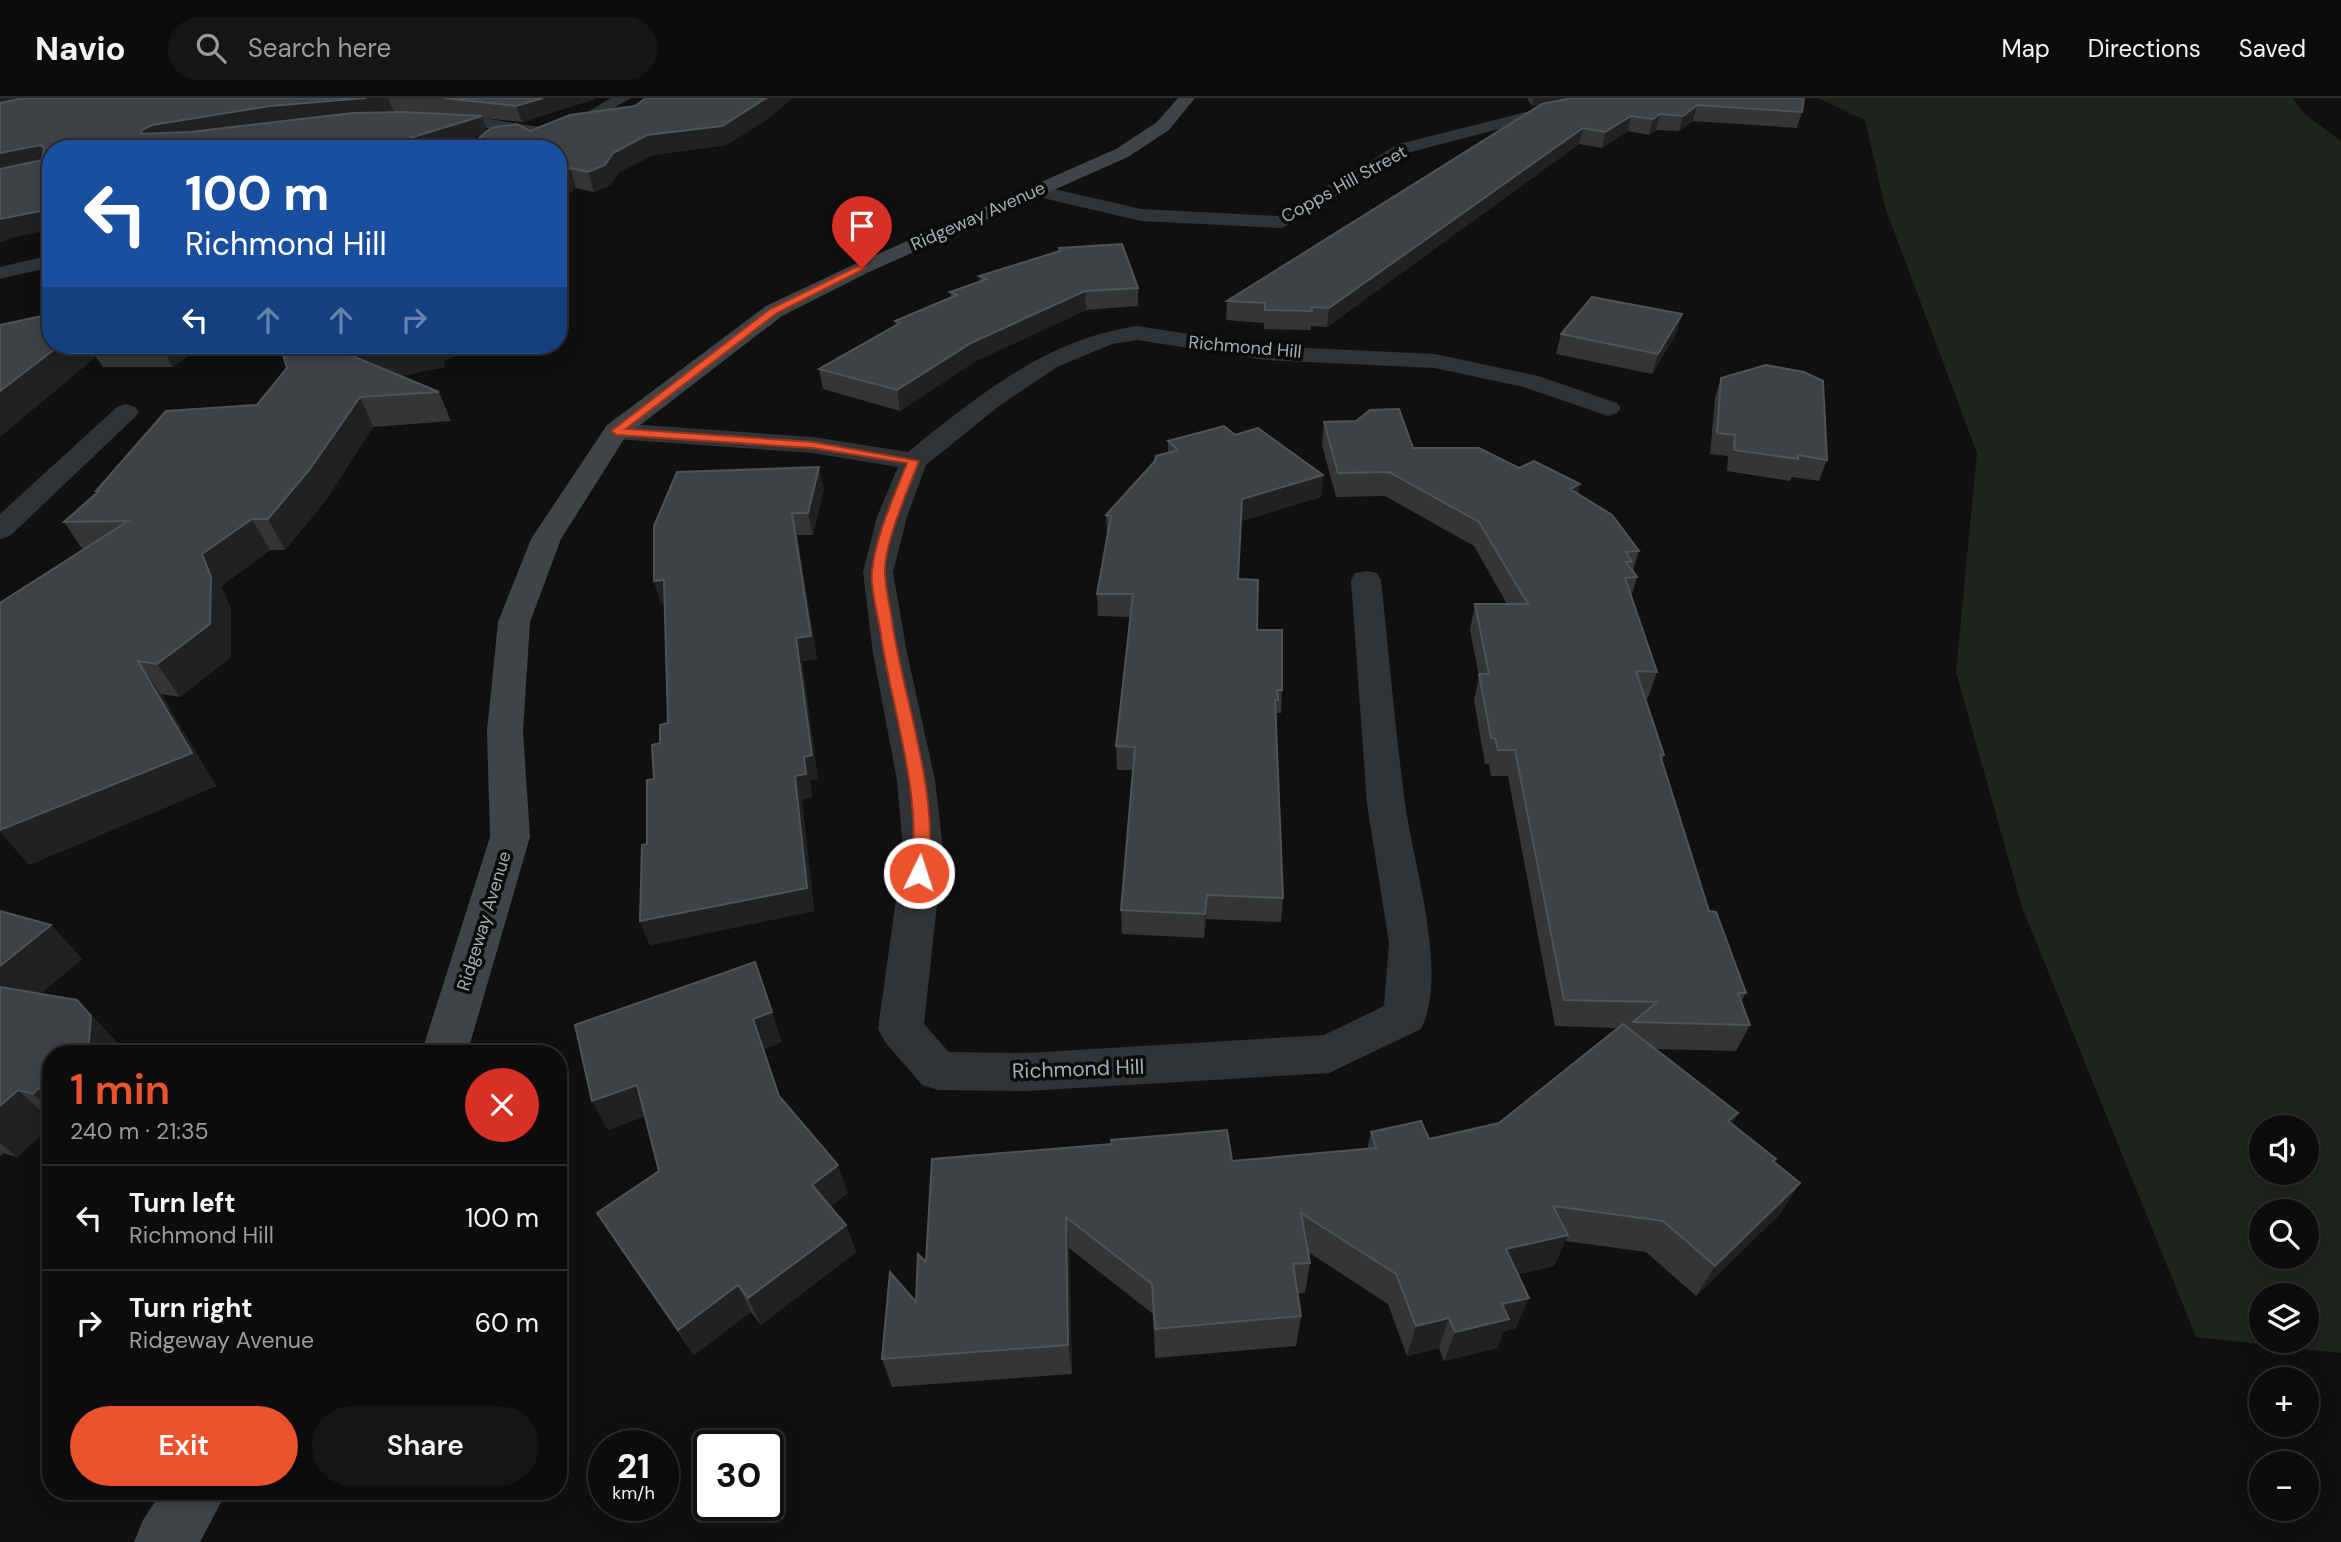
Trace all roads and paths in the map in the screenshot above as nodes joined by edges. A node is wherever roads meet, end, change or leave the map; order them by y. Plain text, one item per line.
1 (623, 98) edge
2 (1187, 98) edge
3 (1593, 101) edge
4 (421, 121) edge
5 (559, 134) junction
6 (543, 140) edge
7 (1037, 191) junction
8 (42, 263) edge
9 (0, 273) edge
10 (1608, 408) dead end
11 (126, 412) dead end
12 (616, 431) junction
13 (914, 461) junction
14 (0, 530) edge
15 (1366, 580) dead end
16 (447, 1045) edge
17 (191, 1500) edge
18 (165, 1542) edge

1 - 5 street
2 - 7 street, Ridgeway Avenue
3 - 7 street, Copps Hill Street
4 - 5 street
5 - 6 street
7 - 12 street, Ridgeway Avenue
8 - 9 street
10 - 13 street, Richmond Hill
11 - 14 street
12 - 13 street
12 - 16 street, Ridgeway Avenue
13 - 15 street, Richmond Hill
17 - 18 street

